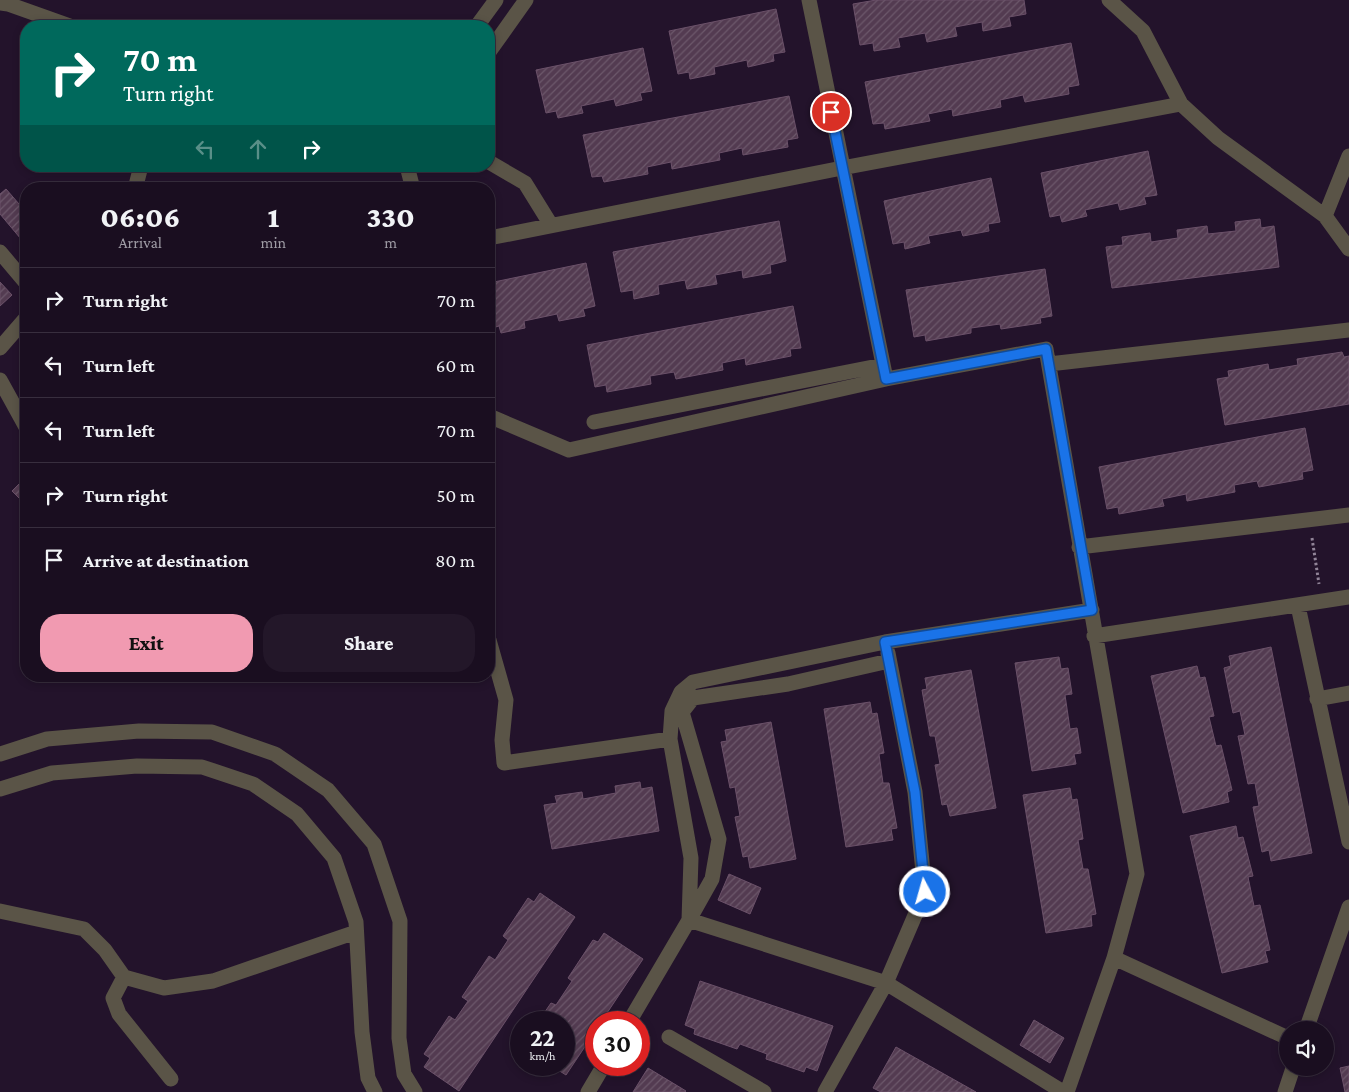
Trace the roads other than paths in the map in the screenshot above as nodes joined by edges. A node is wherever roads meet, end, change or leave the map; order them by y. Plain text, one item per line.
1 (496, 0) edge
2 (526, 0) edge
3 (809, 0) edge
4 (1109, 0) edge
5 (0, 3) edge
6 (53, 20) edge
7 (481, 20) edge
8 (495, 44) edge
9 (1182, 104) junction
10 (1349, 156) edge
11 (495, 166) edge
12 (842, 168) junction
13 (1325, 216) junction
14 (552, 225) junction
15 (495, 237) edge
16 (1349, 249) edge
17 (0, 252) edge
18 (20, 276) edge
19 (20, 325) edge
20 (1349, 330) edge
21 (0, 348) edge
22 (1049, 364) junction
23 (884, 372) junction
24 (0, 380) edge
25 (20, 416) edge
26 (495, 419) edge
27 (594, 422) dead end
28 (1349, 515) edge
29 (1079, 547) junction
30 (1349, 597) edge
31 (1298, 606) junction
32 (1092, 610) junction
33 (1094, 636) junction
34 (885, 642) junction
35 (495, 661) edge
36 (889, 661) junction
37 (1349, 693) edge
38 (1317, 699) junction
39 (670, 739) junction
40 (0, 754) edge
41 (0, 789) edge
42 (1349, 842) edge
43 (1349, 907) edge
44 (0, 911) edge
45 (689, 920) junction
46 (356, 932) junction
47 (1114, 958) junction
48 (124, 977) junction
49 (886, 982) junction
50 (635, 1011) edge
51 (1309, 1021) edge
52 (1279, 1034) edge
53 (669, 1038) dead end
54 (597, 1076) edge
55 (1290, 1076) edge
56 (171, 1079) dead end
57 (375, 1092) edge
58 (415, 1092) edge
59 (588, 1092) edge
60 (764, 1092) edge
61 (825, 1092) edge
62 (1065, 1092) edge
63 (1285, 1092) edge

1 - 7 street
2 - 8 street
3 - 12 street
4 - 9 street
5 - 6 street
9 - 12 street
9 - 13 street
10 - 13 street
11 - 14 street
12 - 14 street
12 - 23 street
13 - 16 street
14 - 15 street
17 - 18 street
19 - 21 street
20 - 22 street
22 - 23 street
22 - 29 street
23 - 26 street
23 - 27 street
24 - 25 street
28 - 29 street
29 - 32 street
30 - 31 street
31 - 33 street
31 - 38 street
32 - 33 street
32 - 34 street
33 - 47 street
34 - 36 street
34 - 39 street
35 - 39 street
36 - 45 street
36 - 49 street
37 - 38 street
38 - 42 street
39 - 45 street
40 - 58 street
41 - 46 street
43 - 51 street
44 - 48 street
45 - 49 street
45 - 50 street
46 - 48 street
46 - 57 street
47 - 52 street
47 - 62 street
48 - 56 street
49 - 61 street
49 - 62 street
53 - 60 street
54 - 59 street
55 - 63 street

